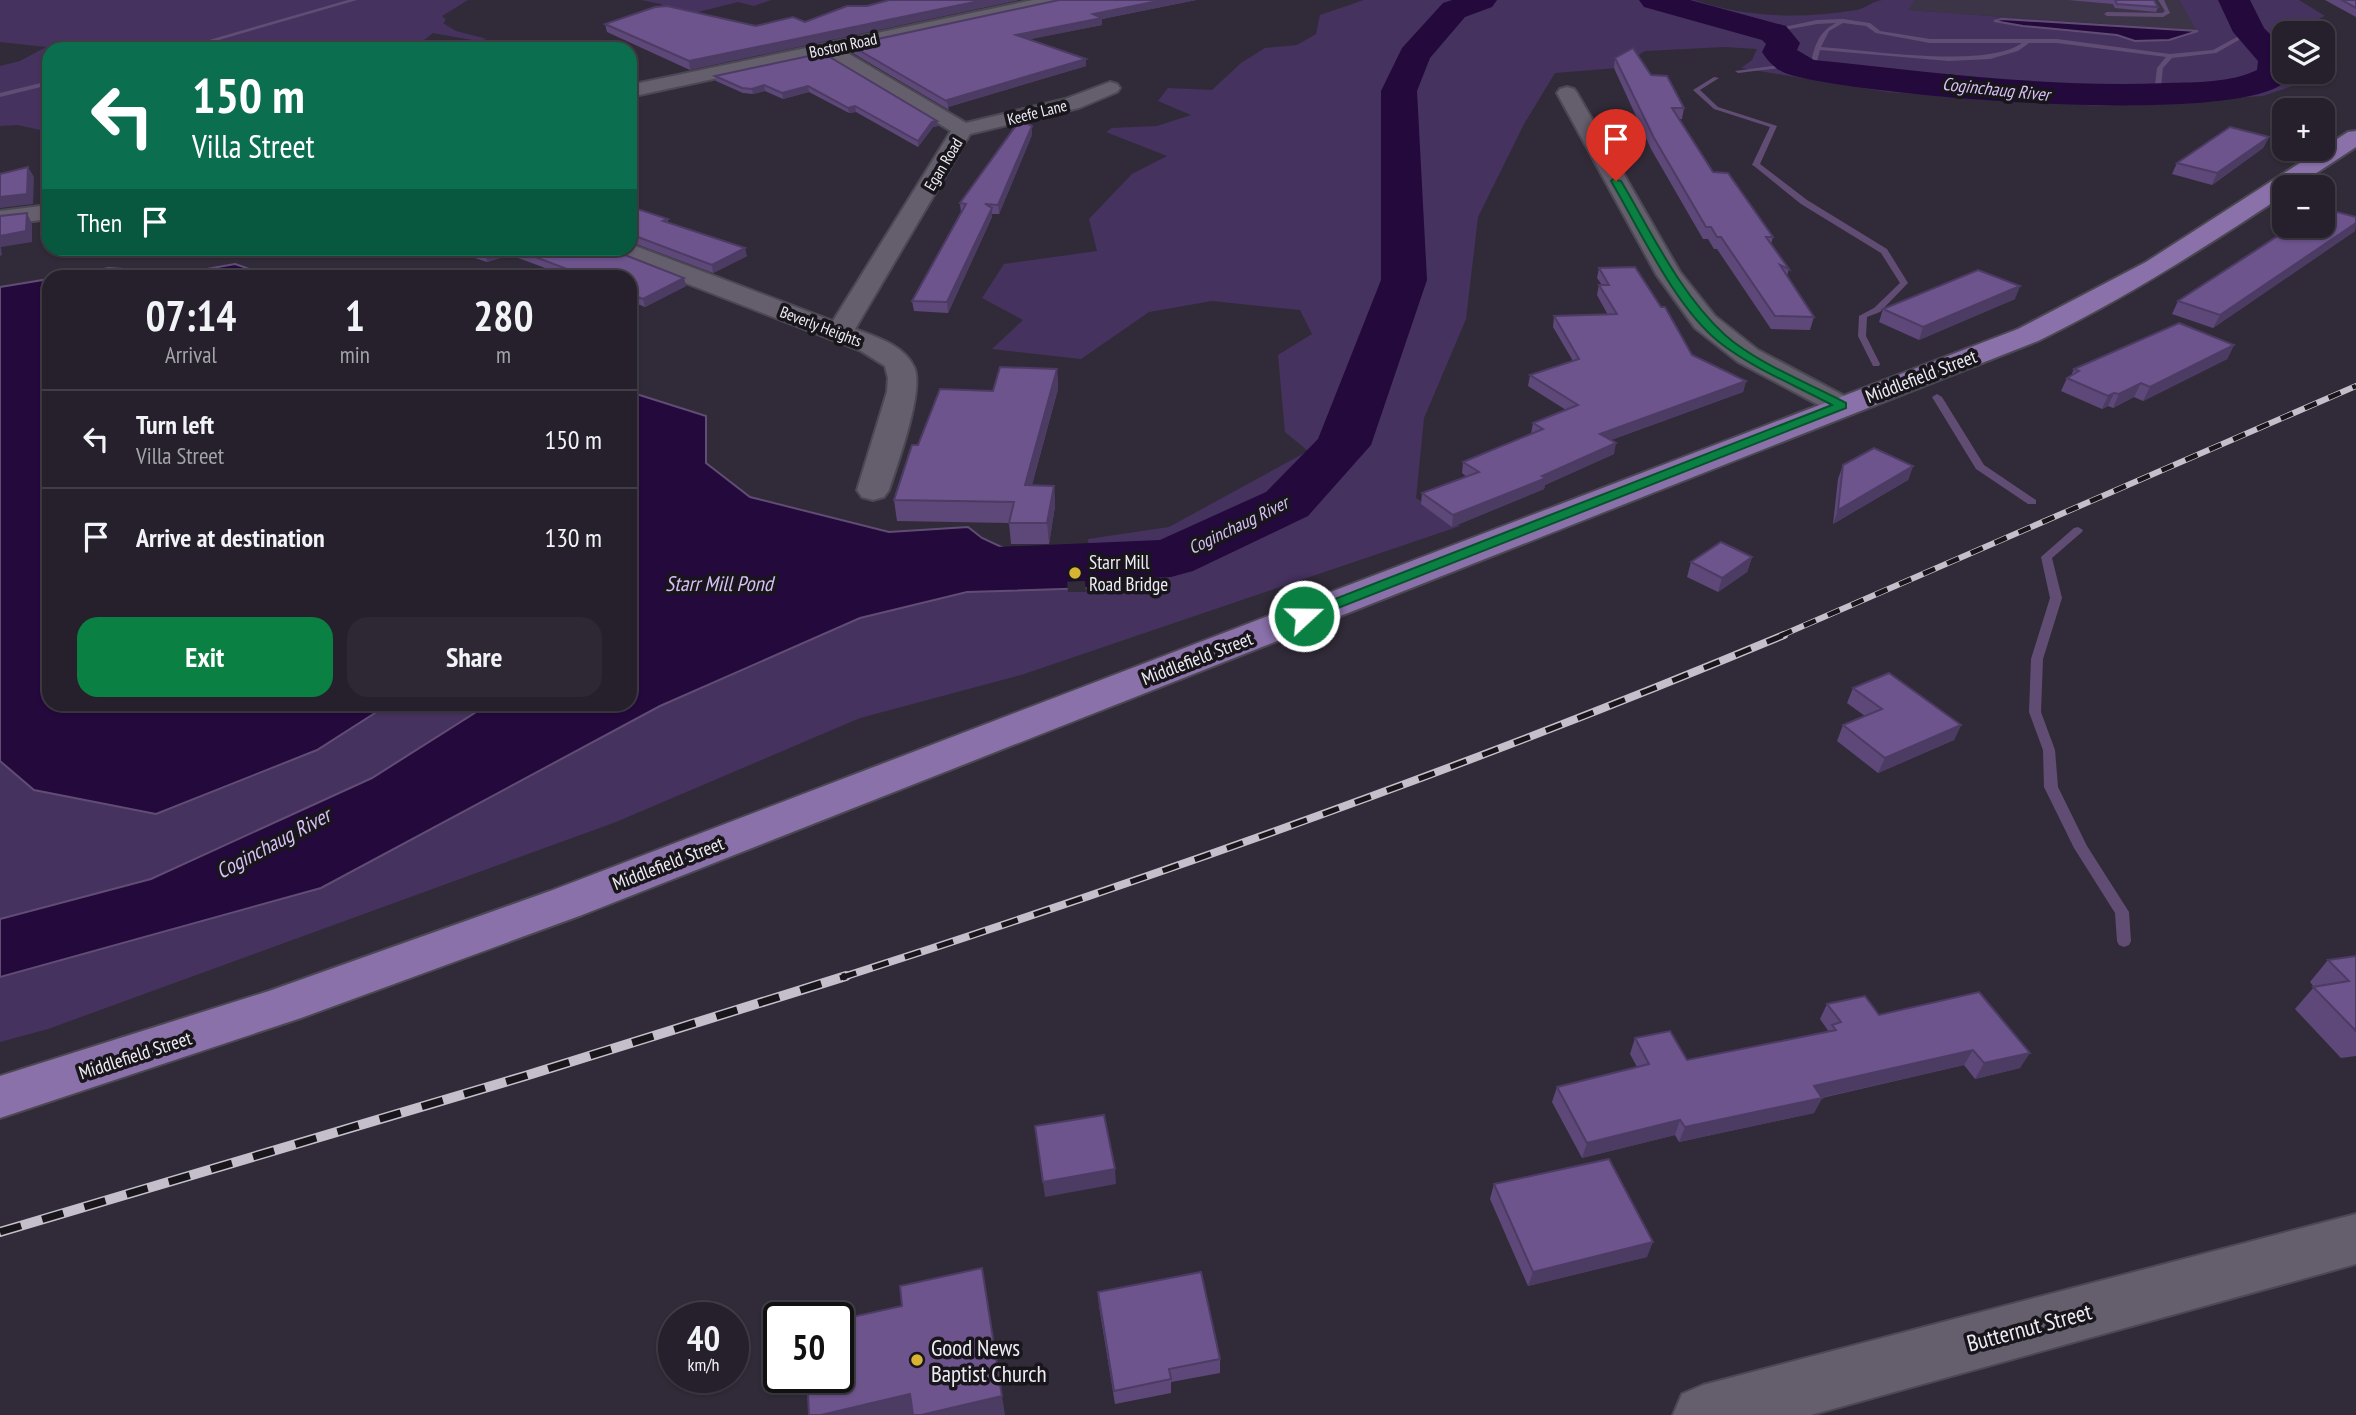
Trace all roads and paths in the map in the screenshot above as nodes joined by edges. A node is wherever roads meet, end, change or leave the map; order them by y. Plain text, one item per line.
1 (1057, 0) edge
2 (825, 48) junction
3 (637, 88) edge
4 (1110, 88) dead end
5 (1567, 93) dead end
6 (962, 130) junction
7 (2356, 138) edge
8 (42, 213) edge
9 (0, 218) edge
10 (637, 256) edge
11 (839, 333) junction
12 (1842, 406) junction
13 (873, 490) dead end
14 (0, 1097) edge
15 (2356, 1239) edge
16 (1703, 1415) edge

1 - 2 street, Boston Road
2 - 3 street, Boston Road
2 - 6 street, Egan Road
4 - 6 street, Keefe Lane
5 - 12 street
6 - 11 street, Egan Road
7 - 12 main road, Middlefield Street
8 - 9 street
10 - 11 street, Beverly Heights
11 - 13 street, Beverly Heights
12 - 14 main road, Middlefield Street
15 - 16 street, Butternut Street

